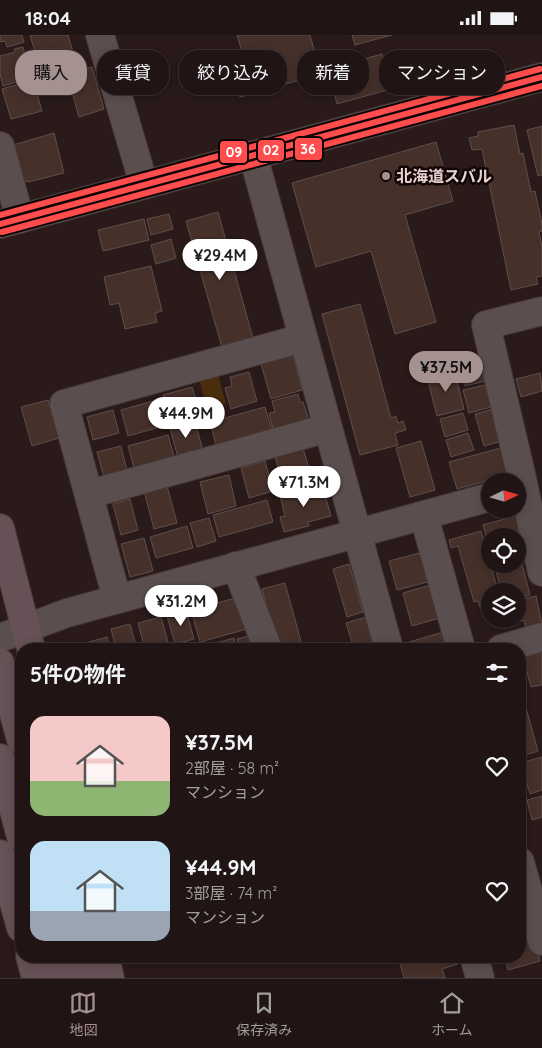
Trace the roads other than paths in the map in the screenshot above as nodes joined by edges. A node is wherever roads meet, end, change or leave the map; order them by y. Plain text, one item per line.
1 (100, 35) edge
2 (542, 77) edge
3 (0, 146) edge
4 (253, 155) junction
5 (144, 185) junction
6 (10, 221) edge
7 (542, 311) edge
8 (303, 338) junction
9 (328, 428) junction
10 (528, 486) edge
11 (90, 494) junction
12 (481, 500) edge
13 (424, 516) junction
14 (0, 528) edge
15 (357, 532) junction
16 (236, 566) junction
17 (542, 573) edge
18 (117, 599) junction
19 (542, 637) edge
20 (0, 638) edge
21 (28, 639) edge
22 (266, 643) edge
23 (387, 643) edge
24 (459, 643) edge
25 (522, 643) edge
26 (0, 663) edge
27 (15, 718) edge
28 (0, 758) edge
29 (15, 814) edge
30 (0, 854) edge
31 (526, 884) edge
32 (15, 907) edge
33 (542, 941) edge
34 (32, 963) edge
35 (55, 963) edge
36 (82, 963) edge
37 (107, 963) edge
38 (476, 963) edge
39 (36, 978) edge
40 (59, 978) edge
41 (86, 978) edge
42 (110, 978) edge
43 (480, 978) edge

1 - 5 street
2 - 4 street
3 - 6 street
4 - 5 street
4 - 8 street
5 - 6 street
7 - 10 street
8 - 9 street
8 - 11 street
9 - 11 street
9 - 15 street
10 - 17 street
11 - 18 street
12 - 13 street
13 - 15 street
13 - 24 street
14 - 21 highway
15 - 16 street
15 - 23 street
16 - 18 street
16 - 22 street
18 - 21 street
19 - 25 street
20 - 21 street
26 - 27 highway
28 - 29 highway
30 - 32 highway
31 - 33 street
34 - 39 highway
35 - 40 highway
36 - 41 highway
37 - 42 highway
38 - 43 street

